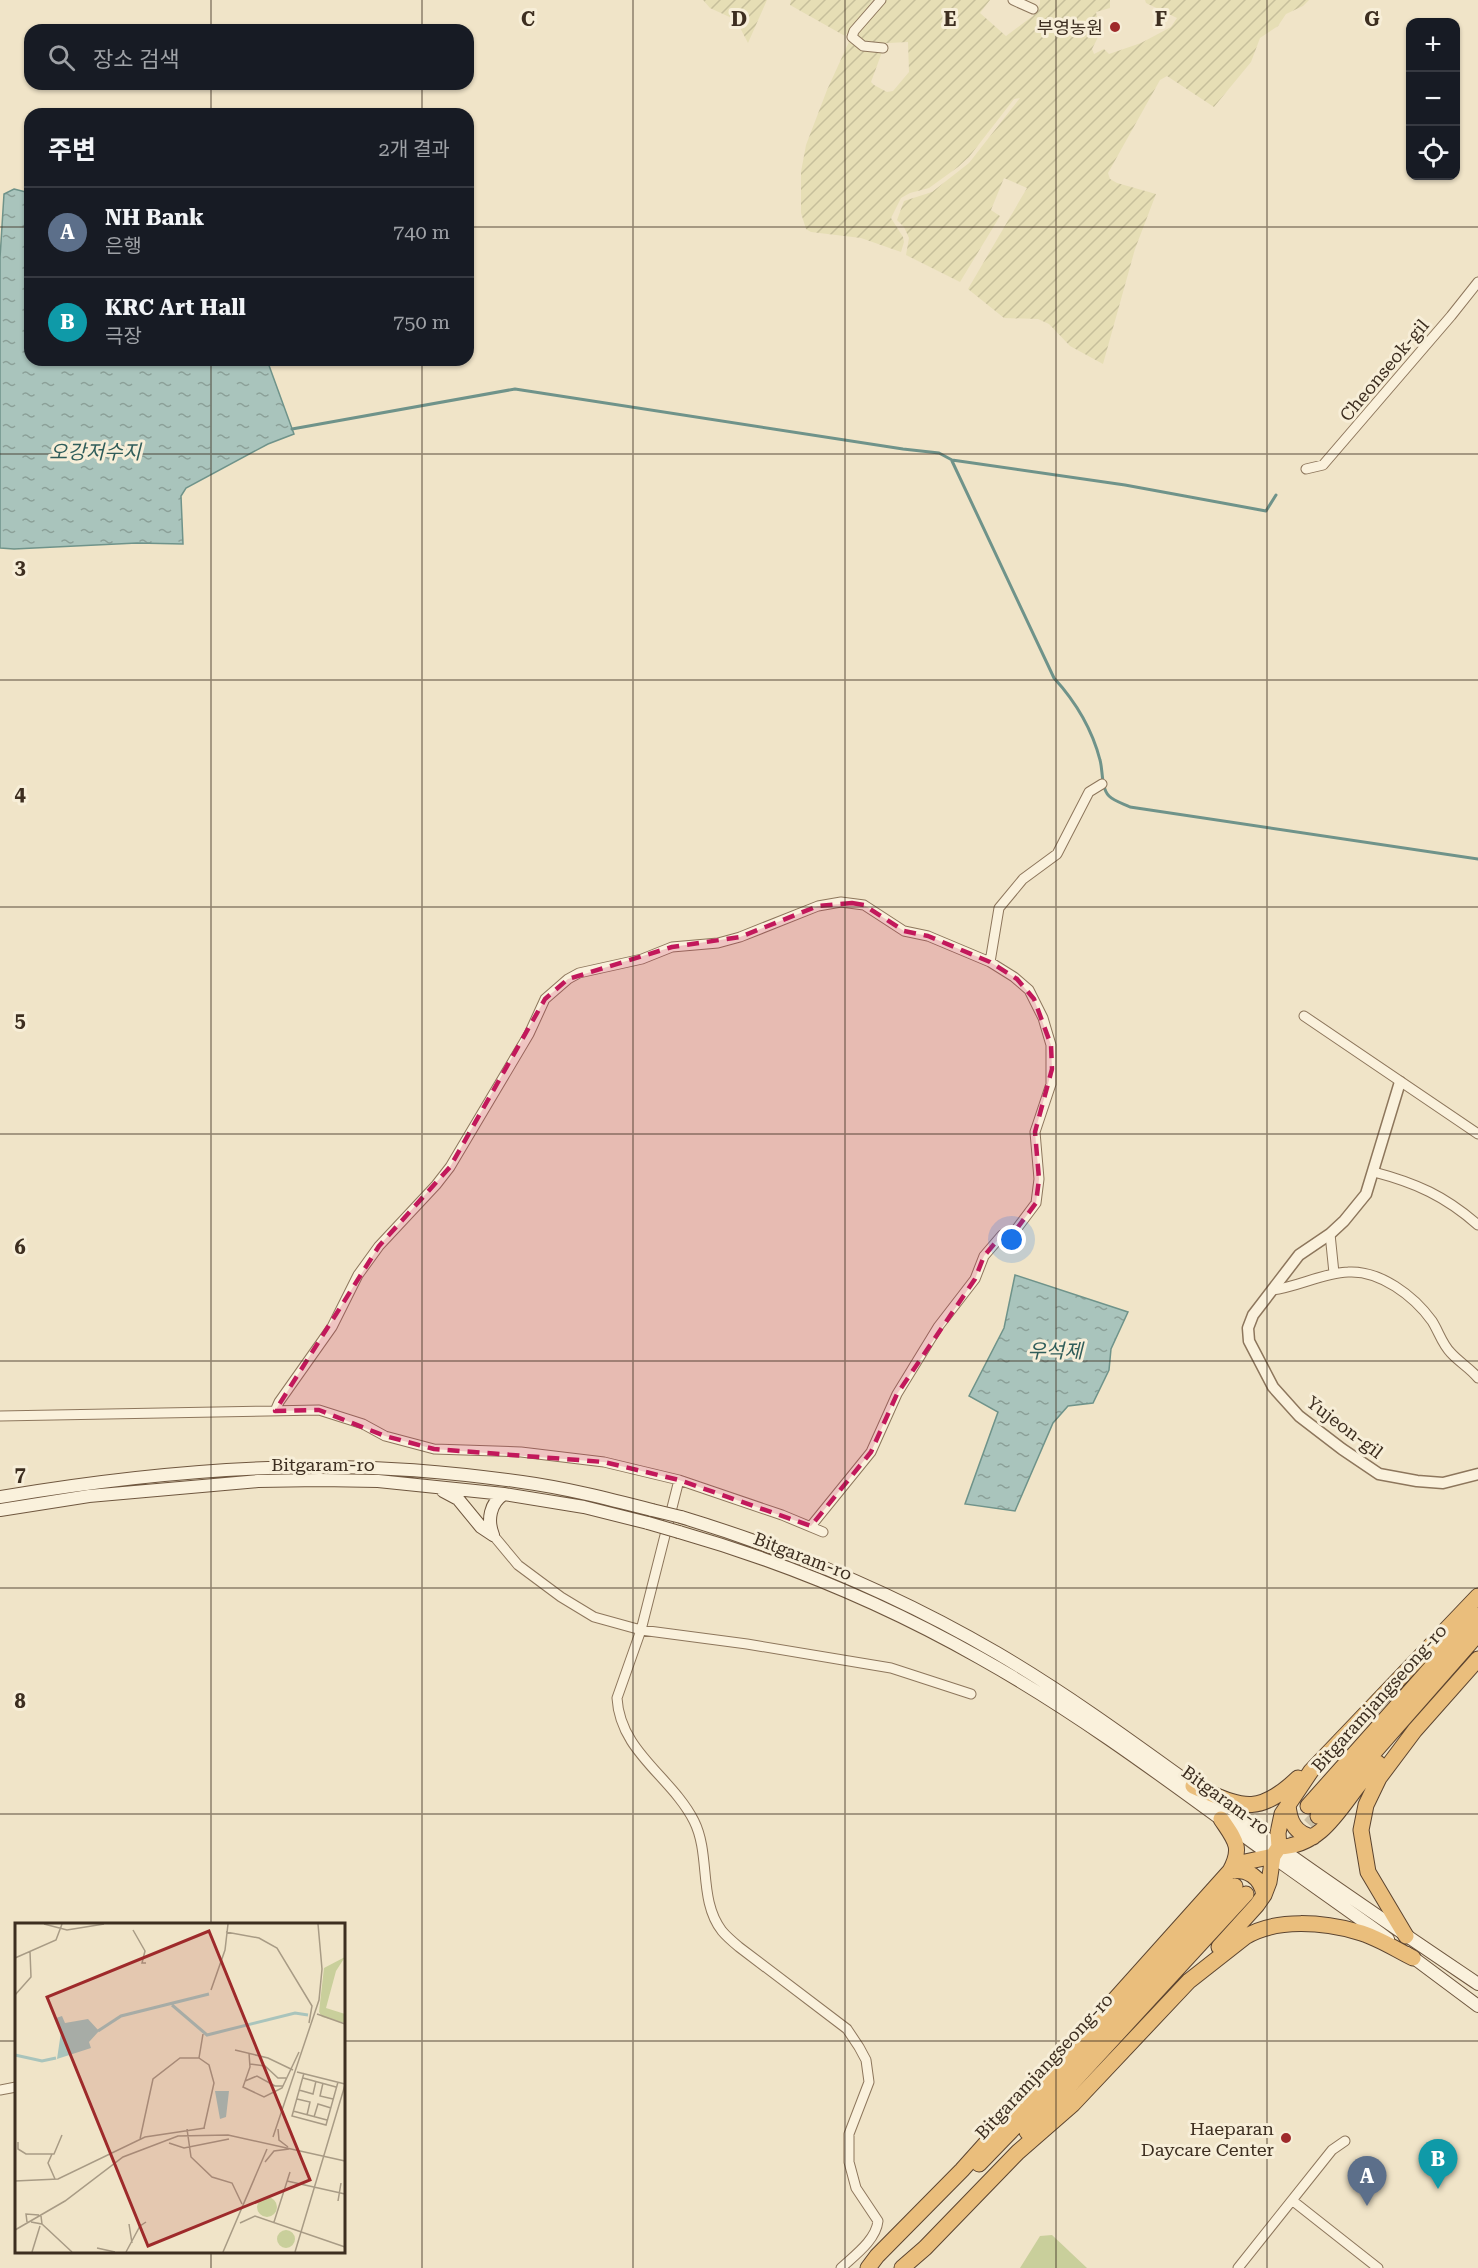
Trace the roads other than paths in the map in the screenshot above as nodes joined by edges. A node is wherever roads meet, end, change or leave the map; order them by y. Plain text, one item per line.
1 (881, 0) edge
2 (1013, 0) edge
3 (1033, 9) dead end
4 (883, 48) dead end
5 (1478, 282) edge
6 (1306, 469) dead end
7 (1102, 784) dead end
8 (990, 962) junction
9 (1304, 1016) dead end
10 (1400, 1082) junction
11 (1478, 1134) edge
12 (1374, 1172) junction
13 (1478, 1225) edge
14 (1330, 1234) junction
15 (1334, 1273) junction
16 (1272, 1290) junction
17 (1478, 1378) edge
18 (275, 1411) junction
19 (0, 1416) edge
20 (1477, 1473) edge
21 (679, 1480) junction
22 (437, 1488) junction
23 (504, 1494) junction
24 (0, 1497) edge
25 (0, 1510) edge
26 (811, 1526) junction
27 (823, 1532) dead end
28 (493, 1535) junction
29 (1478, 1596) edge
30 (1478, 1615) edge
31 (641, 1630) junction
32 (1478, 1634) edge
33 (1478, 1659) edge
34 (971, 1694) dead end
35 (1415, 1730) junction
36 (1311, 1771) junction
37 (1193, 1786) junction
38 (1288, 1804) junction
39 (1221, 1819) junction
40 (1313, 1837) junction
41 (1276, 1852) junction
42 (1230, 1871) junction
43 (1264, 1895) junction
44 (1406, 1936) junction
45 (1413, 1958) junction
46 (1189, 1981) junction
47 (1478, 1984) edge
48 (1478, 2006) edge
49 (15, 2087) edge
50 (0, 2090) edge
51 (1345, 2140) dead end
52 (1293, 2201) junction
53 (841, 2268) edge
54 (868, 2268) edge
55 (877, 2268) edge
56 (892, 2268) edge
57 (902, 2268) edge
58 (1238, 2268) edge
59 (1378, 2268) edge

1 - 4 street
2 - 3 street
5 - 6 street, Cheonseok-gil
7 - 8 street
8 - 18 street
8 - 26 street
9 - 10 street
10 - 11 street
10 - 12 street, Yujeon-gil
12 - 13 street
12 - 14 street, Yujeon-gil
14 - 15 street
14 - 16 street, Yujeon-gil
15 - 16 street
15 - 17 street
16 - 20 street, Yujeon-gil
18 - 19 street
18 - 21 street
21 - 26 street
21 - 31 street
22 - 23 main road, Bitgaram-ro
22 - 25 main road, Bitgaram-ro
22 - 28 main road
23 - 28 main road
23 - 39 main road, Bitgaram-ro, bridge
24 - 37 main road, Bitgaram-ro, bridge
26 - 27 street
28 - 31 street
29 - 36 highway
30 - 32 highway, Bitgaramjangseong-ro
31 - 34 street
31 - 53 street
33 - 35 highway
35 - 40 highway
35 - 44 highway
36 - 37 highway
36 - 38 highway
37 - 41 main road, Bitgaram-ro
38 - 40 highway
38 - 41 highway
39 - 41 main road, Bitgaram-ro
39 - 42 highway
40 - 41 highway
41 - 42 highway
41 - 43 highway
41 - 44 main road, Bitgaram-ro
41 - 45 main road, Bitgaram-ro
42 - 43 highway
42 - 54 highway
43 - 46 highway
44 - 47 main road, Bitgaram-ro
45 - 46 highway
45 - 48 main road, Bitgaram-ro
46 - 57 highway
49 - 50 street
51 - 52 street
52 - 58 street
52 - 59 street
55 - 56 highway, Bitgaramjangseong-ro

